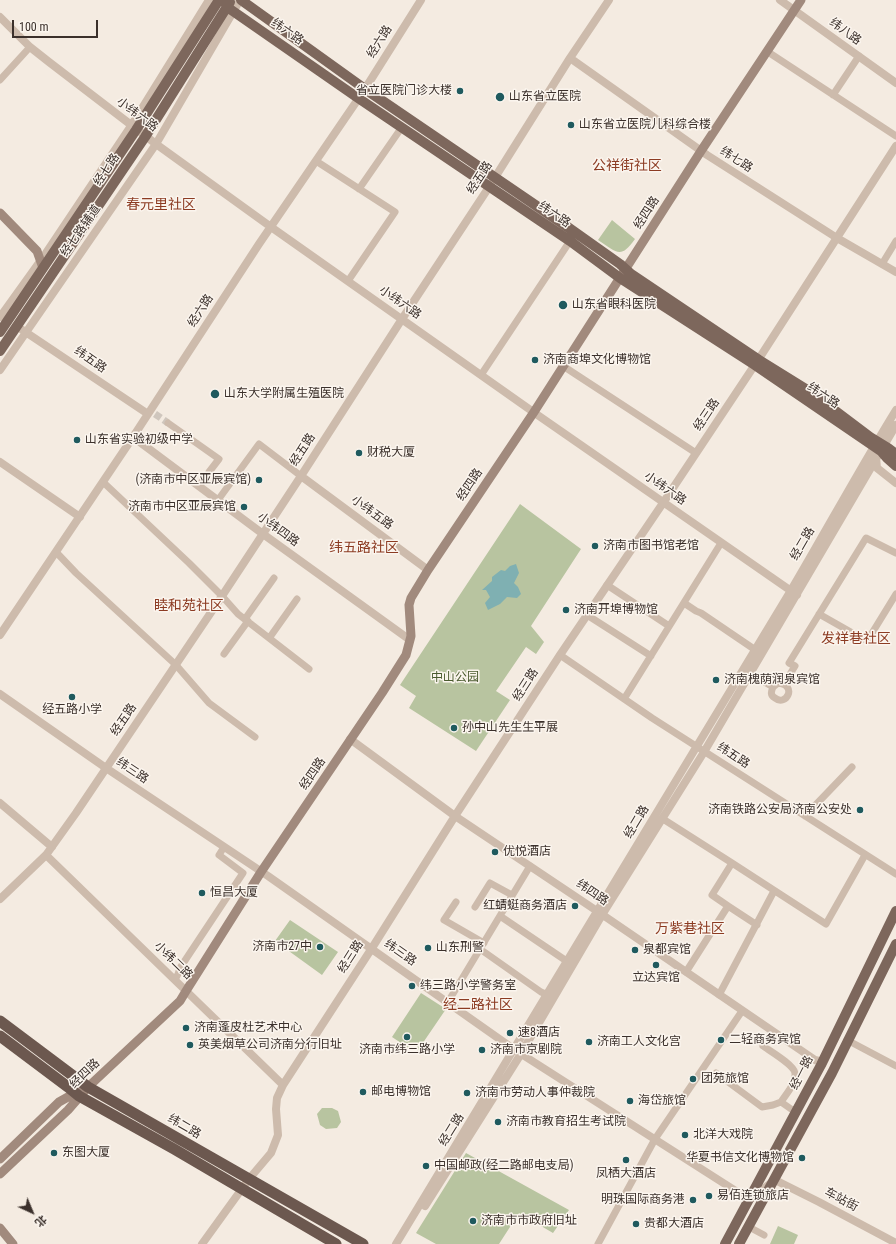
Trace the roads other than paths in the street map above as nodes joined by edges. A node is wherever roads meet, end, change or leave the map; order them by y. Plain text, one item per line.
1 (209, 0) edge
2 (219, 0) edge
3 (241, 0) edge
4 (421, 0) edge
5 (609, 0) edge
6 (780, 0) edge
7 (801, 0) edge
8 (229, 4) edge
9 (795, 10) junction
10 (0, 17) edge
11 (30, 47) junction
12 (768, 52) junction
13 (859, 56) junction
14 (570, 58) junction
15 (0, 80) edge
16 (896, 83) edge
17 (365, 89) junction
18 (833, 95) junction
19 (358, 98) junction
20 (402, 127) junction
21 (133, 128) junction
22 (896, 136) edge
23 (146, 137) junction
24 (156, 144) junction
25 (896, 146) edge
26 (701, 152) junction
27 (316, 161) junction
28 (495, 178) junction
29 (489, 187) junction
30 (359, 189) junction
31 (0, 213) edge
32 (271, 227) junction
33 (837, 238) junction
34 (570, 241) junction
35 (896, 241) edge
36 (44, 257) junction
37 (882, 264) junction
38 (626, 269) junction
39 (896, 272) edge
40 (620, 278) junction
41 (348, 281) junction
42 (0, 317) edge
43 (402, 319) junction
44 (22, 329) junction
45 (0, 332) edge
46 (0, 351) edge
47 (757, 363) junction
48 (563, 366) junction
49 (0, 370) edge
50 (481, 375) junction
51 (896, 410) edge
52 (534, 412) junction
53 (151, 413) junction
54 (168, 423) tunnel mouth
55 (896, 425) edge
56 (133, 437) junction
57 (896, 440) edge
58 (883, 450) edge
59 (696, 453) junction
60 (0, 462) edge
61 (896, 466) edge
62 (209, 472) dead end
63 (301, 476) junction
64 (103, 482) junction
65 (896, 483) edge
66 (218, 500) junction
67 (663, 503) junction
68 (80, 517) junction
69 (263, 534) junction
70 (721, 543) junction
71 (56, 552) junction
72 (896, 553) edge
73 (428, 570) junction
74 (274, 578) dead end
75 (608, 585) junction
76 (793, 593) junction
77 (896, 594) edge
78 (222, 596) junction
79 (297, 600) dead end
80 (684, 603) junction
81 (819, 614) junction
82 (587, 615) junction
83 (247, 620) junction
84 (670, 626) junction
85 (0, 635) edge
86 (270, 637) junction
87 (410, 640) junction
88 (754, 649) junction
89 (224, 654) dead end
90 (560, 655) junction
91 (651, 656) junction
92 (176, 665) junction
93 (309, 669) dead end
94 (743, 669) junction
95 (750, 674) junction
96 (784, 684) junction
97 (773, 687) junction
98 (0, 694) edge
99 (624, 699) junction
100 (255, 737) dead end
101 (350, 739) junction
102 (696, 747) junction
103 (704, 752) junction
104 (852, 767) dead end
105 (106, 768) junction
106 (0, 804) edge
107 (455, 816) junction
108 (805, 816) junction
109 (662, 819) junction
110 (52, 847) junction
111 (224, 847) junction
112 (46, 855) junction
113 (865, 855) junction
114 (732, 863) junction
115 (530, 866) junction
116 (261, 872) junction
117 (896, 874) edge
118 (774, 891) junction
119 (512, 895) junction
120 (0, 899) edge
121 (456, 902) dead end
122 (728, 906) junction
123 (475, 907) dead end
124 (896, 911) edge
125 (600, 913) junction
126 (500, 916) junction
127 (757, 925) junction
128 (896, 944) edge
129 (482, 946) junction
130 (372, 948) junction
131 (568, 962) junction
132 (686, 972) junction
133 (175, 980) junction
134 (186, 991) junction
135 (548, 995) junction
136 (719, 995) junction
137 (448, 1002) junction
138 (742, 1011) junction
139 (0, 1021) edge
140 (0, 1036) edge
141 (847, 1041) junction
142 (763, 1046) dead end
143 (518, 1052) junction
144 (821, 1065) junction
145 (896, 1066) edge
146 (716, 1073) dead end
147 (283, 1085) junction
148 (86, 1086) junction
149 (77, 1095) junction
150 (781, 1102) junction
151 (797, 1112) junction
152 (655, 1140) junction
153 (0, 1159) edge
154 (0, 1174) edge
155 (250, 1179) junction
156 (775, 1180) junction
157 (242, 1190) junction
158 (749, 1200) junction
159 (748, 1227) junction
160 (0, 1228) edge
161 (764, 1235) dead end
162 (0, 1238) edge
163 (896, 1243) edge
164 (5, 1244) edge
165 (13, 1244) edge
166 (202, 1244) edge
167 (336, 1244) edge
168 (363, 1244) edge
169 (396, 1244) edge
170 (402, 1244) edge
171 (598, 1244) edge
172 (725, 1244) edge
173 (739, 1244) edge

1 - 21 street
2 - 21 main road, 经七路
3 - 8 street, 经七路辅道
3 - 17 main road, 纬六路
4 - 17 street, 经六路
5 - 14 street, 经五路
6 - 9 street, 纬八路
7 - 9 main road, 经四路
8 - 19 main road, 纬六路
8 - 23 main road, 经七路
8 - 24 street, 经七路辅道
9 - 12 main road, 经四路
9 - 13 street, 纬八路
10 - 11 street, 小纬六路
11 - 15 street
11 - 21 street, 小纬六路
12 - 18 street
12 - 26 main road, 经四路
13 - 16 street, 纬八路
13 - 18 street
14 - 26 street, 纬七路
14 - 28 street, 经五路
17 - 19 street, 经六路
17 - 28 main road, 纬六路
18 - 22 street
19 - 20 main road, 纬六路
19 - 27 street, 经六路
20 - 29 main road, 纬六路
20 - 30 street
21 - 23 street, 小纬六路
21 - 36 main road, 经七路
23 - 24 street, 小纬六路
23 - 44 main road, 经七路
24 - 32 street, 小纬六路
24 - 44 street, 经七路辅道
25 - 33 street, 经三路
26 - 33 street, 纬七路
26 - 38 main road, 经四路
27 - 30 street
27 - 32 street, 经六路
28 - 29 street, 经五路
28 - 38 main road, 纬六路
29 - 34 main road, 纬六路
29 - 43 street, 经五路
30 - 41 street
31 - 36 main road
32 - 41 street, 小纬六路
32 - 53 street, 经六路
33 - 37 street, 纬七路
33 - 47 street, 经三路
34 - 40 main road, 纬六路
34 - 50 street
35 - 37 street
36 - 42 street
36 - 45 main road, 经七路
37 - 39 street, 纬七路
38 - 40 main road, 经四路
38 - 47 main road, 纬六路
40 - 47 main road, 纬六路
40 - 48 main road, 经四路
41 - 43 street, 小纬六路
43 - 50 street, 小纬六路
43 - 63 street, 经五路
44 - 46 main road, 经七路
44 - 49 street, 经七路辅道
44 - 53 street, 纬五路
47 - 58 main road, 纬六路
47 - 59 street, 经三路
48 - 52 main road, 经四路
48 - 59 street
50 - 52 street, 小纬六路
51 - 58 street, 经二路
52 - 67 street, 小纬六路
52 - 73 main road, 经四路
53 - 56 street, 经六路
54 - 62 street
55 - 58 street, 经二路
56 - 64 street, 经六路
56 - 66 street, 小纬四路
57 - 58 street
58 - 61 main road
58 - 65 street, 纬六路
58 - 76 street, 经二路
59 - 67 street, 经三路
60 - 68 street
63 - 66 street
63 - 69 street, 经五路
63 - 73 street, 小纬五路
64 - 68 street, 经六路
64 - 78 street
66 - 69 street, 小纬四路
67 - 70 street, 小纬六路
67 - 75 street, 经三路
68 - 71 street, 经六路
69 - 78 street, 经五路
69 - 87 street, 小纬四路
70 - 76 street, 小纬六路
70 - 80 street
71 - 85 street, 经六路
71 - 92 street
72 - 81 street
73 - 87 main road, 经四路
74 - 83 street
75 - 82 street, 经三路
75 - 84 street
76 - 88 street, 经二路
76 - 95 street, 经二路
77 - 81 street
78 - 83 street
78 - 92 street, 经五路
79 - 86 street
80 - 84 street
80 - 88 street
81 - 96 street
82 - 90 street, 经三路
82 - 91 street
83 - 86 street
83 - 89 street
84 - 91 street
86 - 93 street
87 - 101 main road, 经四路
88 - 94 street, 经二路
90 - 99 street, 纬五路
90 - 107 street, 经三路
91 - 99 street
92 - 100 street
92 - 105 street, 经五路
94 - 95 street
94 - 102 street, 经二路
95 - 97 street
95 - 103 street, 经二路
96 - 97 street
96 - 97 street
98 - 105 street, 纬三路
99 - 102 street, 纬五路
101 - 107 street, 纬四路
101 - 116 main road, 经四路
102 - 103 street, 纬五路
102 - 125 street, 经二路
103 - 108 street, 纬五路
103 - 109 street, 经二路
104 - 108 street
105 - 110 street, 经五路
105 - 111 street, 纬三路
106 - 110 street
107 - 115 street, 纬四路
107 - 130 street, 经三路
108 - 113 street, 纬五路
109 - 114 street
109 - 125 street, 经二路
110 - 112 street, 经五路
111 - 116 street, 纬三路
111 - 133 street
112 - 120 street, 经五路
112 - 133 street, 小纬二路
113 - 117 street, 纬五路
113 - 118 street
114 - 118 street
114 - 122 street
115 - 119 street
115 - 125 street, 纬四路
116 - 130 street, 纬三路
116 - 134 main road, 经四路
118 - 127 street
119 - 123 street
119 - 126 street
121 - 129 street
122 - 127 street
122 - 132 street
124 - 144 main road, 经一路
125 - 131 street, 经二路
125 - 132 street, 纬四路
125 - 143 street, 经二路
126 - 129 street
126 - 131 street
127 - 136 street
128 - 141 main road
129 - 135 street
129 - 137 street
130 - 137 street, 纬三路
130 - 147 street, 经三路
131 - 135 street, 经二路
132 - 136 street, 纬四路
133 - 134 street, 小纬二路
134 - 147 street, 小纬二路
134 - 148 main road, 经四路
135 - 143 street, 经二路
136 - 138 street, 纬四路
137 - 143 street, 纬三路
138 - 144 street, 纬四路
138 - 152 street
139 - 148 highway, 纬二路
140 - 149 highway, 纬二路
141 - 145 street
141 - 156 main road
142 - 150 street
143 - 152 street, 纬三路
143 - 169 street, 经二路
143 - 170 street, 经二路
144 - 151 main road, 经一路
146 - 150 street
147 - 155 street, 经三路
148 - 149 main road, 经四路
148 - 155 highway, 纬二路
149 - 153 main road, 经四路
149 - 154 main road, 经四路
149 - 157 highway, 纬二路
150 - 151 street
151 - 158 main road, 经一路
152 - 158 street, 纬三路
152 - 171 street
155 - 157 street, 经三路
155 - 168 highway, 纬二路
156 - 158 street
156 - 159 main road
156 - 163 street, 车站街
157 - 166 street, 经三路
157 - 167 highway, 纬二路
158 - 172 main road, 经一路
159 - 161 street
159 - 173 main road
160 - 165 main road
162 - 164 main road

